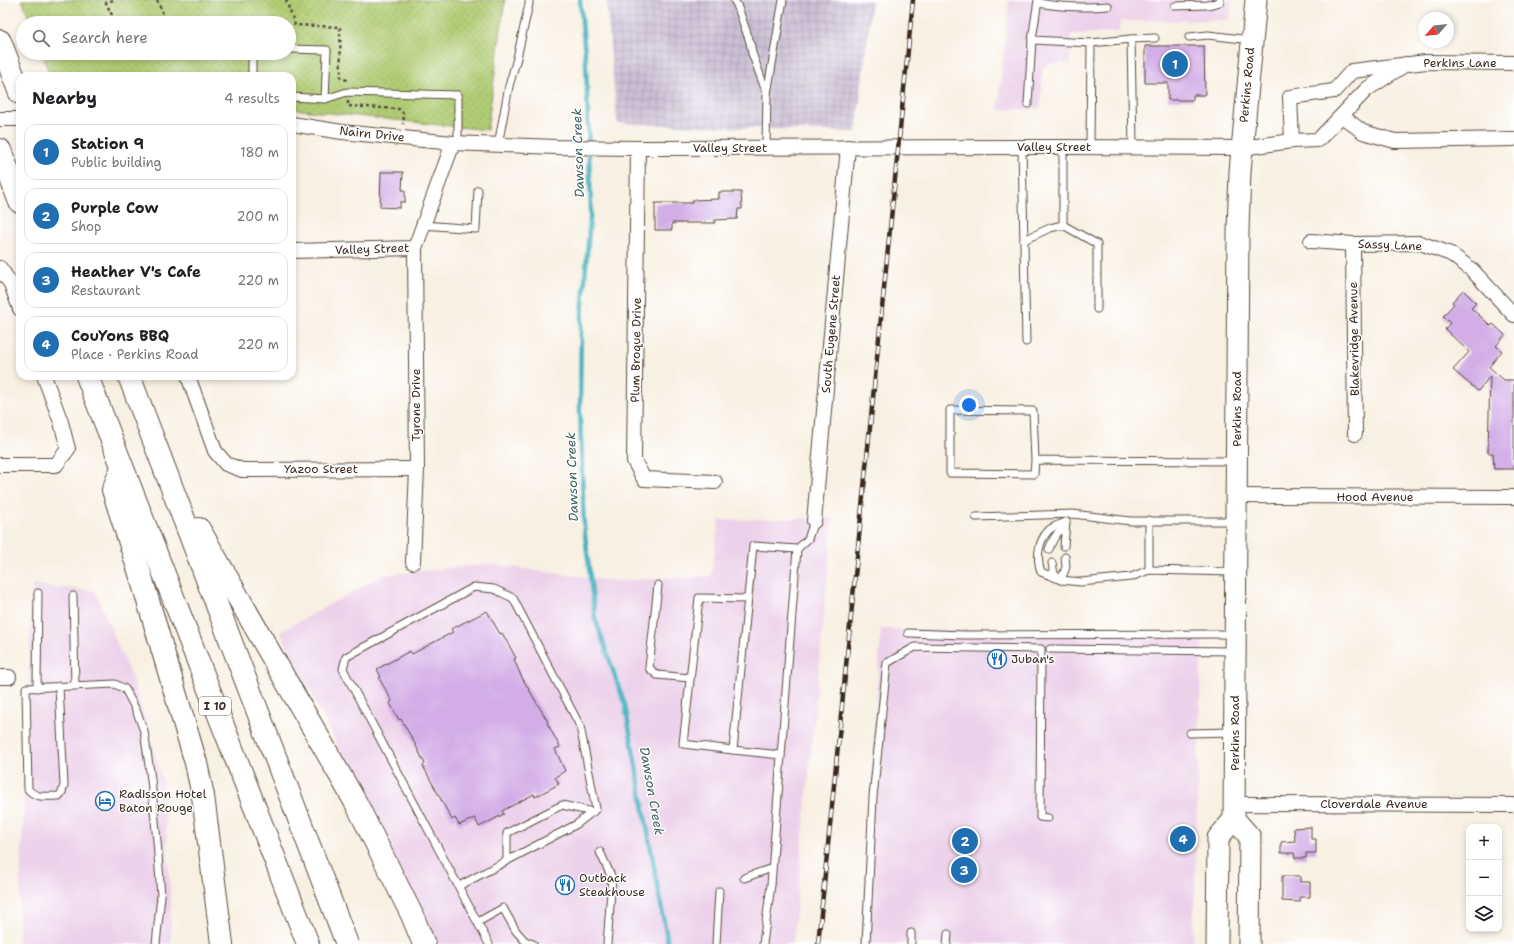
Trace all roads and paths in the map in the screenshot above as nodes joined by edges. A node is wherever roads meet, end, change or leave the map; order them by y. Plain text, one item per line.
1 (113, 0) edge
2 (157, 0) edge
3 (286, 0) edge
4 (528, 0) edge
5 (734, 0) edge
6 (783, 0) edge
7 (1220, 0) edge
8 (1256, 0) edge
9 (1038, 1) edge
10 (1108, 6) dead end
11 (1175, 6) dead end
12 (112, 16) edge
13 (164, 16) edge
14 (292, 16) edge
15 (296, 25) edge
16 (1189, 37) dead end
17 (1155, 38) dead end
18 (1131, 39) junction
19 (1032, 40) junction
20 (1251, 40) junction
21 (0, 41) edge
22 (1091, 43) junction
23 (296, 49) edge
24 (252, 60) edge
25 (1514, 62) edge
26 (1406, 64) junction
27 (252, 72) edge
28 (16, 83) edge
29 (348, 92) junction
30 (767, 94) junction
31 (296, 97) edge
32 (324, 99) junction
33 (1028, 104) dead end
34 (1342, 116) junction
35 (0, 119) edge
36 (16, 119) edge
37 (403, 124) dead end
38 (296, 125) edge
39 (1514, 139) edge
40 (1292, 141) junction
41 (455, 143) junction
42 (498, 145) junction
43 (848, 147) junction
44 (1022, 147) junction
45 (1063, 147) junction
46 (1090, 147) junction
47 (1133, 147) junction
48 (637, 148) junction
49 (766, 148) junction
50 (1242, 148) junction
51 (0, 150) edge
52 (478, 190) dead end
53 (16, 192) edge
54 (423, 225) junction
55 (1063, 225) junction
56 (1024, 240) junction
57 (1311, 241) dead end
58 (1353, 244) junction
59 (415, 248) junction
60 (296, 251) edge
61 (0, 268) edge
62 (16, 298) edge
63 (1097, 309) dead end
64 (1514, 315) edge
65 (1026, 342) dead end
66 (45, 380) edge
67 (89, 380) edge
68 (131, 380) edge
69 (189, 380) edge
70 (1355, 434) dead end
71 (1035, 460) junction
72 (1237, 461) junction
73 (0, 465) edge
74 (122, 468) junction
75 (164, 469) junction
76 (417, 469) junction
77 (715, 482) dead end
78 (1237, 496) junction
79 (1514, 497) edge
80 (1073, 514) junction
81 (976, 517) dead end
82 (1149, 520) junction
83 (814, 521) joint
84 (1236, 521) junction
85 (1066, 522) junction
86 (1064, 546) dead end
87 (797, 549) junction
88 (1049, 549) dead end
89 (1065, 557) dead end
90 (413, 562) dead end
91 (1052, 563) dead end
92 (1149, 570) junction
93 (1236, 572) junction
94 (1061, 580) junction
95 (658, 585) dead end
96 (38, 593) dead end
97 (73, 596) dead end
98 (747, 599) junction
99 (908, 633) dead end
100 (1236, 643) junction
101 (1050, 649) dead end
102 (690, 678) junction
103 (59, 686) junction
104 (75, 686) junction
105 (37, 688) junction
106 (1234, 732) junction
107 (1190, 733) dead end
108 (733, 750) junction
109 (781, 755) junction
110 (1514, 805) edge
111 (593, 812) junction
112 (1234, 812) junction
113 (1048, 818) dead end
114 (600, 852) dead end
115 (507, 861) junction
116 (772, 868) junction
117 (744, 878) dead end
118 (459, 886) junction
119 (720, 892) dead end
120 (217, 915) junction
121 (478, 922) junction
122 (911, 933) dead end
123 (948, 934) dead end
124 (156, 944) edge
125 (210, 944) edge
126 (222, 944) edge
127 (308, 944) edge
128 (347, 944) edge
129 (424, 944) edge
130 (489, 944) edge
131 (533, 944) edge
132 (607, 944) edge
133 (716, 944) edge
134 (763, 944) edge
135 (866, 944) edge
136 (911, 944) edge
137 (947, 944) edge
138 (1217, 944) edge
139 (1249, 944) edge

1 - 12 path
2 - 13 path
3 - 14 path
4 - 42 lane
5 - 30 lane
6 - 30 lane
7 - 11 lane
8 - 20 main road, Perkins Road
9 - 10 lane
9 - 19 lane
15 - 29 path
16 - 20 lane
17 - 18 lane
18 - 22 lane
18 - 47 lane
19 - 22 lane
19 - 33 lane
20 - 50 main road, Perkins Road
21 - 28 highway
22 - 46 lane
23 - 32 lane
24 - 27 lane
25 - 26 street, Perkins Lane
26 - 34 street, Valley Street
26 - 40 street, Perkins Lane
29 - 32 lane
29 - 37 path
29 - 41 lane
30 - 49 lane
31 - 32 lane
34 - 39 street
34 - 40 street, Valley Street
35 - 36 street
38 - 41 street, Nairn Drive
40 - 50 street, Valley Street
41 - 42 street, Valley Street
41 - 54 street, Valley Street
42 - 48 street, Valley Street
43 - 44 street, Valley Street
43 - 49 street, Valley Street
43 - 83 street, South Eugene Street
44 - 45 street, Valley Street
44 - 56 lane
45 - 46 street, Valley Street
45 - 55 lane
46 - 47 street, Valley Street
47 - 50 street, Valley Street
48 - 49 street, Valley Street
48 - 77 street, Plum Broque Drive
50 - 72 main road, Perkins Road
51 - 53 highway
52 - 54 lane
54 - 59 street, Valley Street
55 - 56 lane
55 - 63 lane
56 - 65 lane
57 - 58 street, Sassy Lane
58 - 64 street, Sassy Lane
58 - 70 street, Blakevridge Avenue
59 - 60 street, Valley Street
59 - 76 street, Tyrone Drive
61 - 62 street
66 - 73 street
67 - 74 highway, I 10
68 - 75 highway
69 - 76 street, Yazoo Street
71 - 71 lane
71 - 72 lane
72 - 78 main road, Perkins Road
74 - 120 highway
74 - 127 highway, I 10
75 - 128 highway
75 - 129 highway
76 - 90 street, Tyrone Drive
78 - 79 street, Hood Avenue
78 - 84 main road, Perkins Road
80 - 81 lane
80 - 82 lane
80 - 85 lane
82 - 84 lane
82 - 92 lane
83 - 87 lane
84 - 93 main road, Perkins Road
85 - 86 lane
85 - 88 lane
85 - 94 lane
87 - 98 lane
87 - 109 lane
89 - 94 lane
91 - 94 lane
92 - 93 lane
92 - 94 lane
93 - 100 main road, Perkins Road
95 - 102 lane
96 - 105 lane
97 - 104 lane
98 - 102 lane
98 - 108 lane
99 - 100 lane
100 - 101 lane
100 - 106 main road, Perkins Road
102 - 108 lane
103 - 104 lane
103 - 105 lane
103 - 105 lane
104 - 124 lane
106 - 107 lane
106 - 112 main road, Perkins Road
108 - 109 lane
109 - 116 lane
110 - 112 street, Cloverdale Avenue
111 - 115 lane
111 - 115 lane
111 - 118 lane
112 - 138 main road
112 - 139 main road
113 - 135 lane
114 - 132 lane
115 - 118 lane
116 - 117 lane
116 - 134 lane
118 - 121 lane
119 - 133 lane
120 - 125 highway
120 - 126 highway
121 - 130 lane
121 - 131 lane
122 - 136 lane
123 - 137 lane

